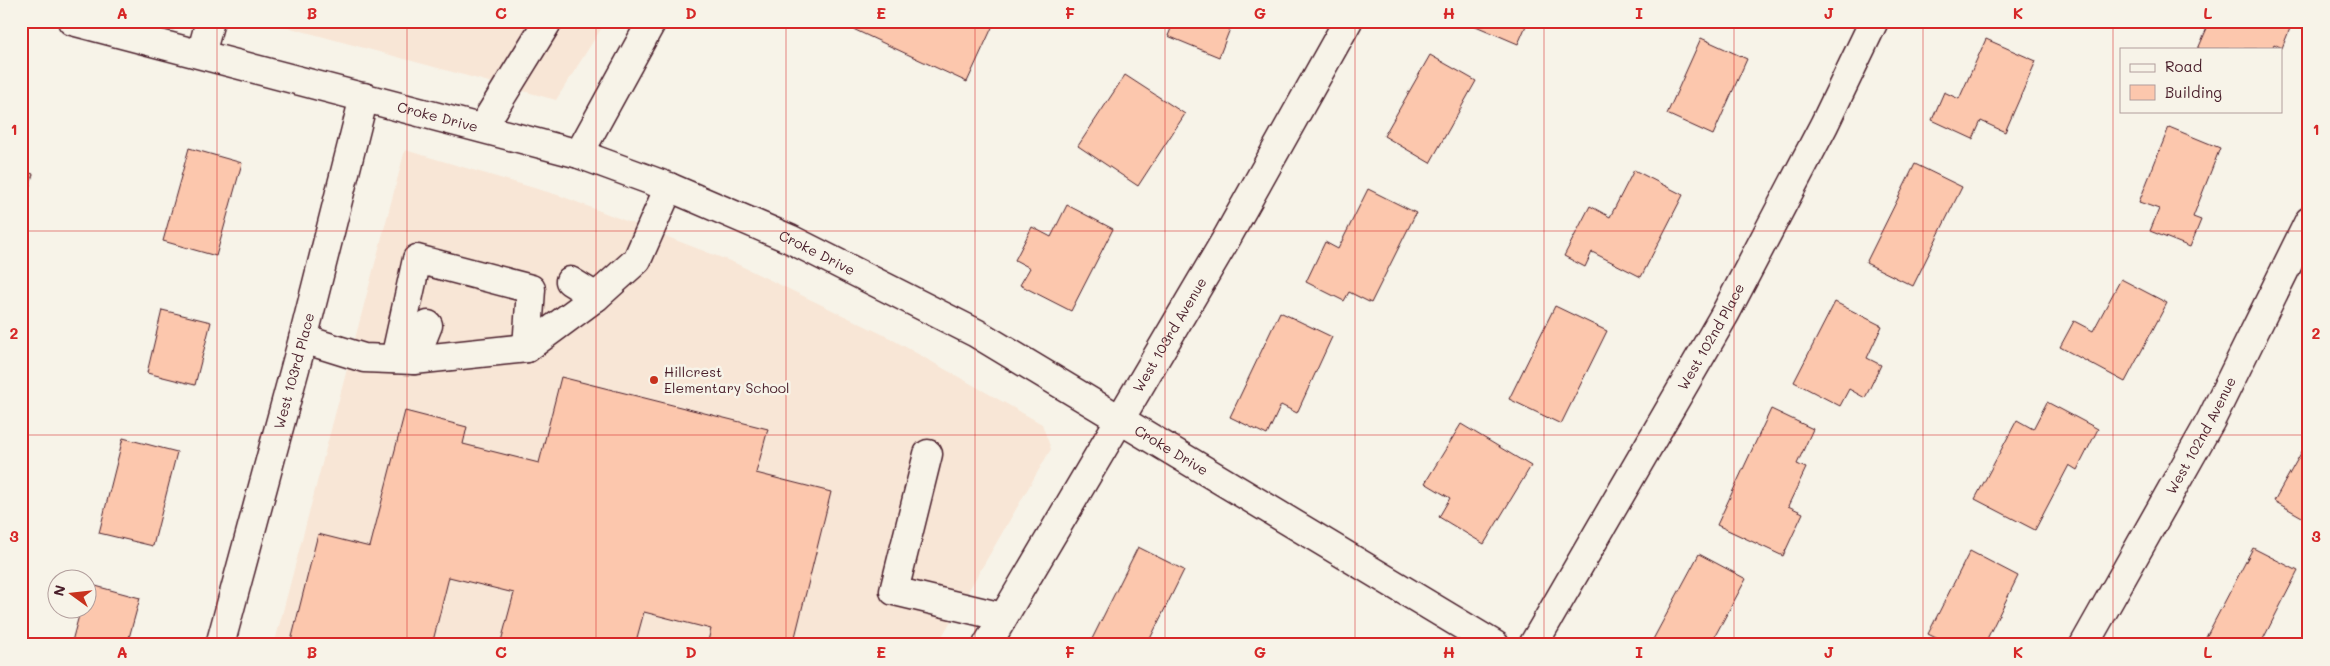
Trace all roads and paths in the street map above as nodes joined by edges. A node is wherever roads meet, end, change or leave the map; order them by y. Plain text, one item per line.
1 (72, 21) edge
2 (210, 21) edge
3 (548, 21) edge
4 (652, 21) edge
5 (1348, 21) edge
6 (1874, 21) edge
7 (201, 54) junction
8 (364, 97) junction
9 (482, 128) junction
10 (579, 154) junction
11 (669, 187) junction
12 (2309, 221) edge
13 (570, 281) dead end
14 (596, 297) junction
15 (428, 325) dead end
16 (303, 339) junction
17 (527, 348) junction
18 (404, 359) junction
19 (1121, 419) junction
20 (928, 454) dead end
21 (1003, 617) junction
22 (220, 645) edge
23 (987, 645) edge
24 (1495, 645) edge
25 (1533, 645) edge
26 (2084, 645) edge

1 - 7 street, Croke Drive
2 - 7 street
3 - 9 street
4 - 10 street
5 - 19 street, West 103rd Avenue
6 - 25 street, West 102nd Place
7 - 8 street, Croke Drive
8 - 9 street, Croke Drive
8 - 16 street, West 103rd Place
9 - 10 street, Croke Drive
10 - 11 street, Croke Drive
11 - 14 street
11 - 19 street, Croke Drive
12 - 26 street, West 102nd Avenue
13 - 14 street
14 - 17 street
15 - 18 street
16 - 18 street
16 - 22 street, West 103rd Place
17 - 18 street
17 - 18 street
19 - 21 street, West 103rd Avenue
19 - 24 street, Croke Drive
20 - 21 street
21 - 23 street, West 103rd Avenue

